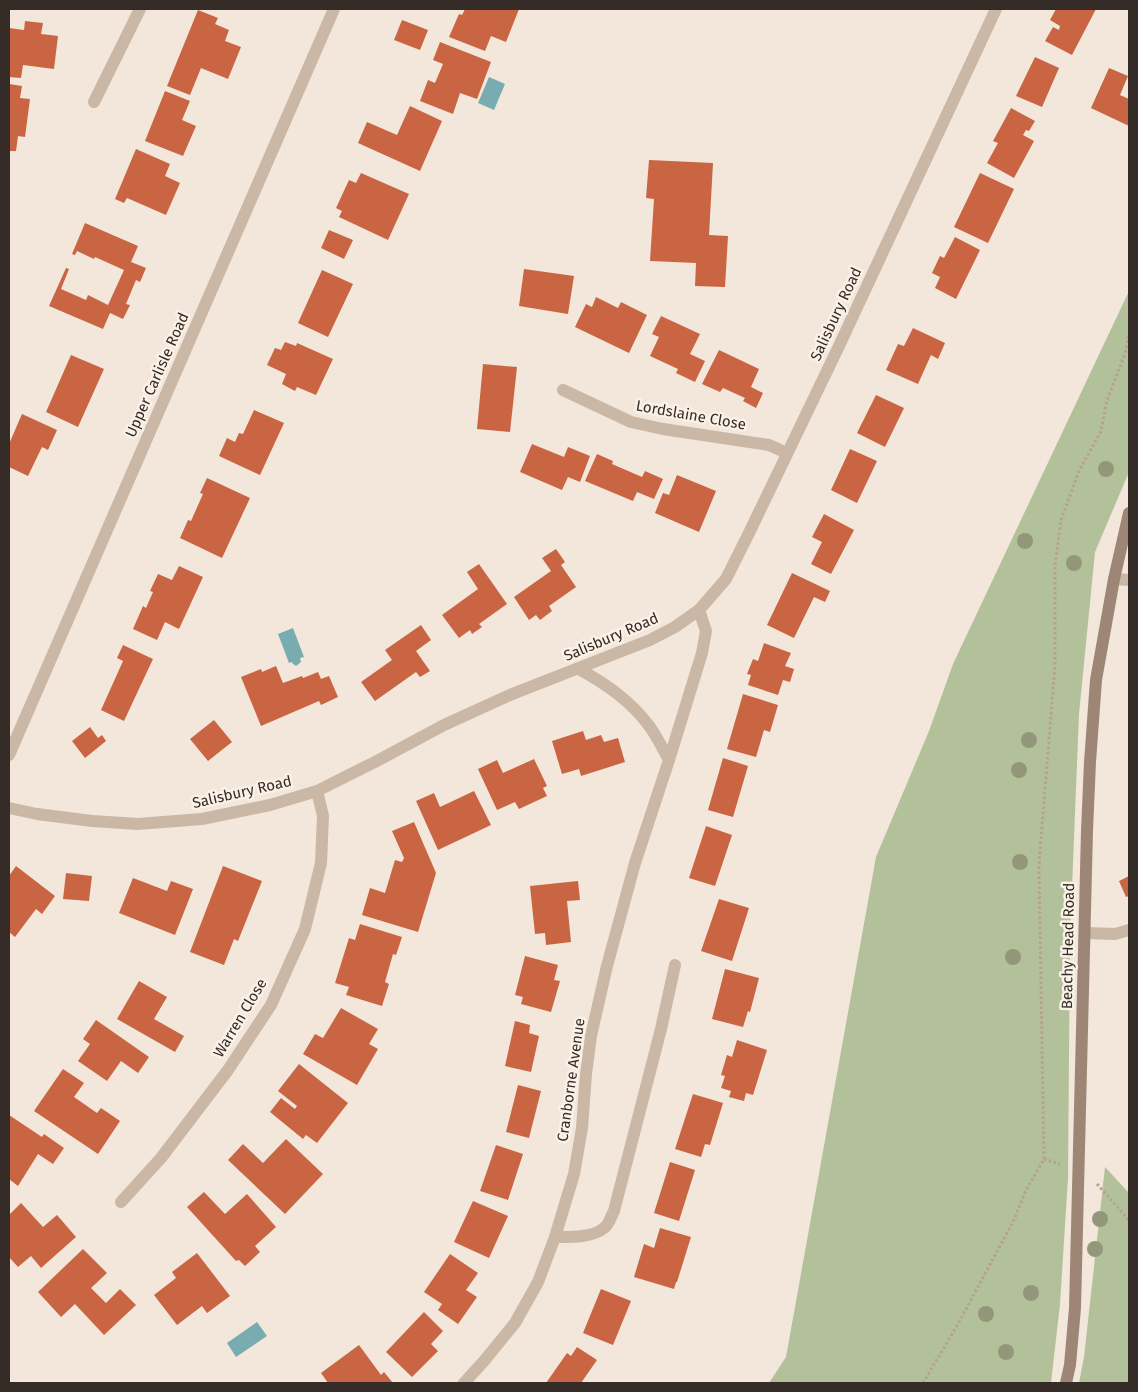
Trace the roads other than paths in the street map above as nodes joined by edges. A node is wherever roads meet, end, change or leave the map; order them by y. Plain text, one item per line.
1 (140, 9) edge
2 (334, 9) edge
3 (996, 9) edge
4 (94, 102) dead end
5 (563, 390) dead end
6 (787, 453) junction
7 (1129, 513) edge
8 (1114, 579) junction
9 (1129, 580) edge
10 (699, 610) junction
11 (579, 668) junction
12 (9, 755) edge
13 (669, 760) junction
14 (317, 791) junction
15 (9, 808) edge
16 (1129, 930) edge
17 (1085, 933) junction
18 (675, 965) dead end
19 (121, 1202) dead end
20 (555, 1237) junction
21 (464, 1383) edge
22 (1066, 1383) edge

1 - 4 street
2 - 12 street, Upper Carlisle Road
3 - 6 street, Salisbury Road
5 - 6 street, Lordslaine Close
6 - 10 street, Salisbury Road
7 - 8 street, Beachy Head Road
8 - 9 street
8 - 17 street, Beachy Head Road
10 - 11 street, Salisbury Road
10 - 13 street, Cranborne Avenue
11 - 13 street
11 - 14 street, Salisbury Road
13 - 20 street, Cranborne Avenue
14 - 15 street, Salisbury Road
14 - 19 street, Warren Close
16 - 17 street
17 - 22 street, Beachy Head Road
18 - 20 street
20 - 21 street, Cranborne Avenue

